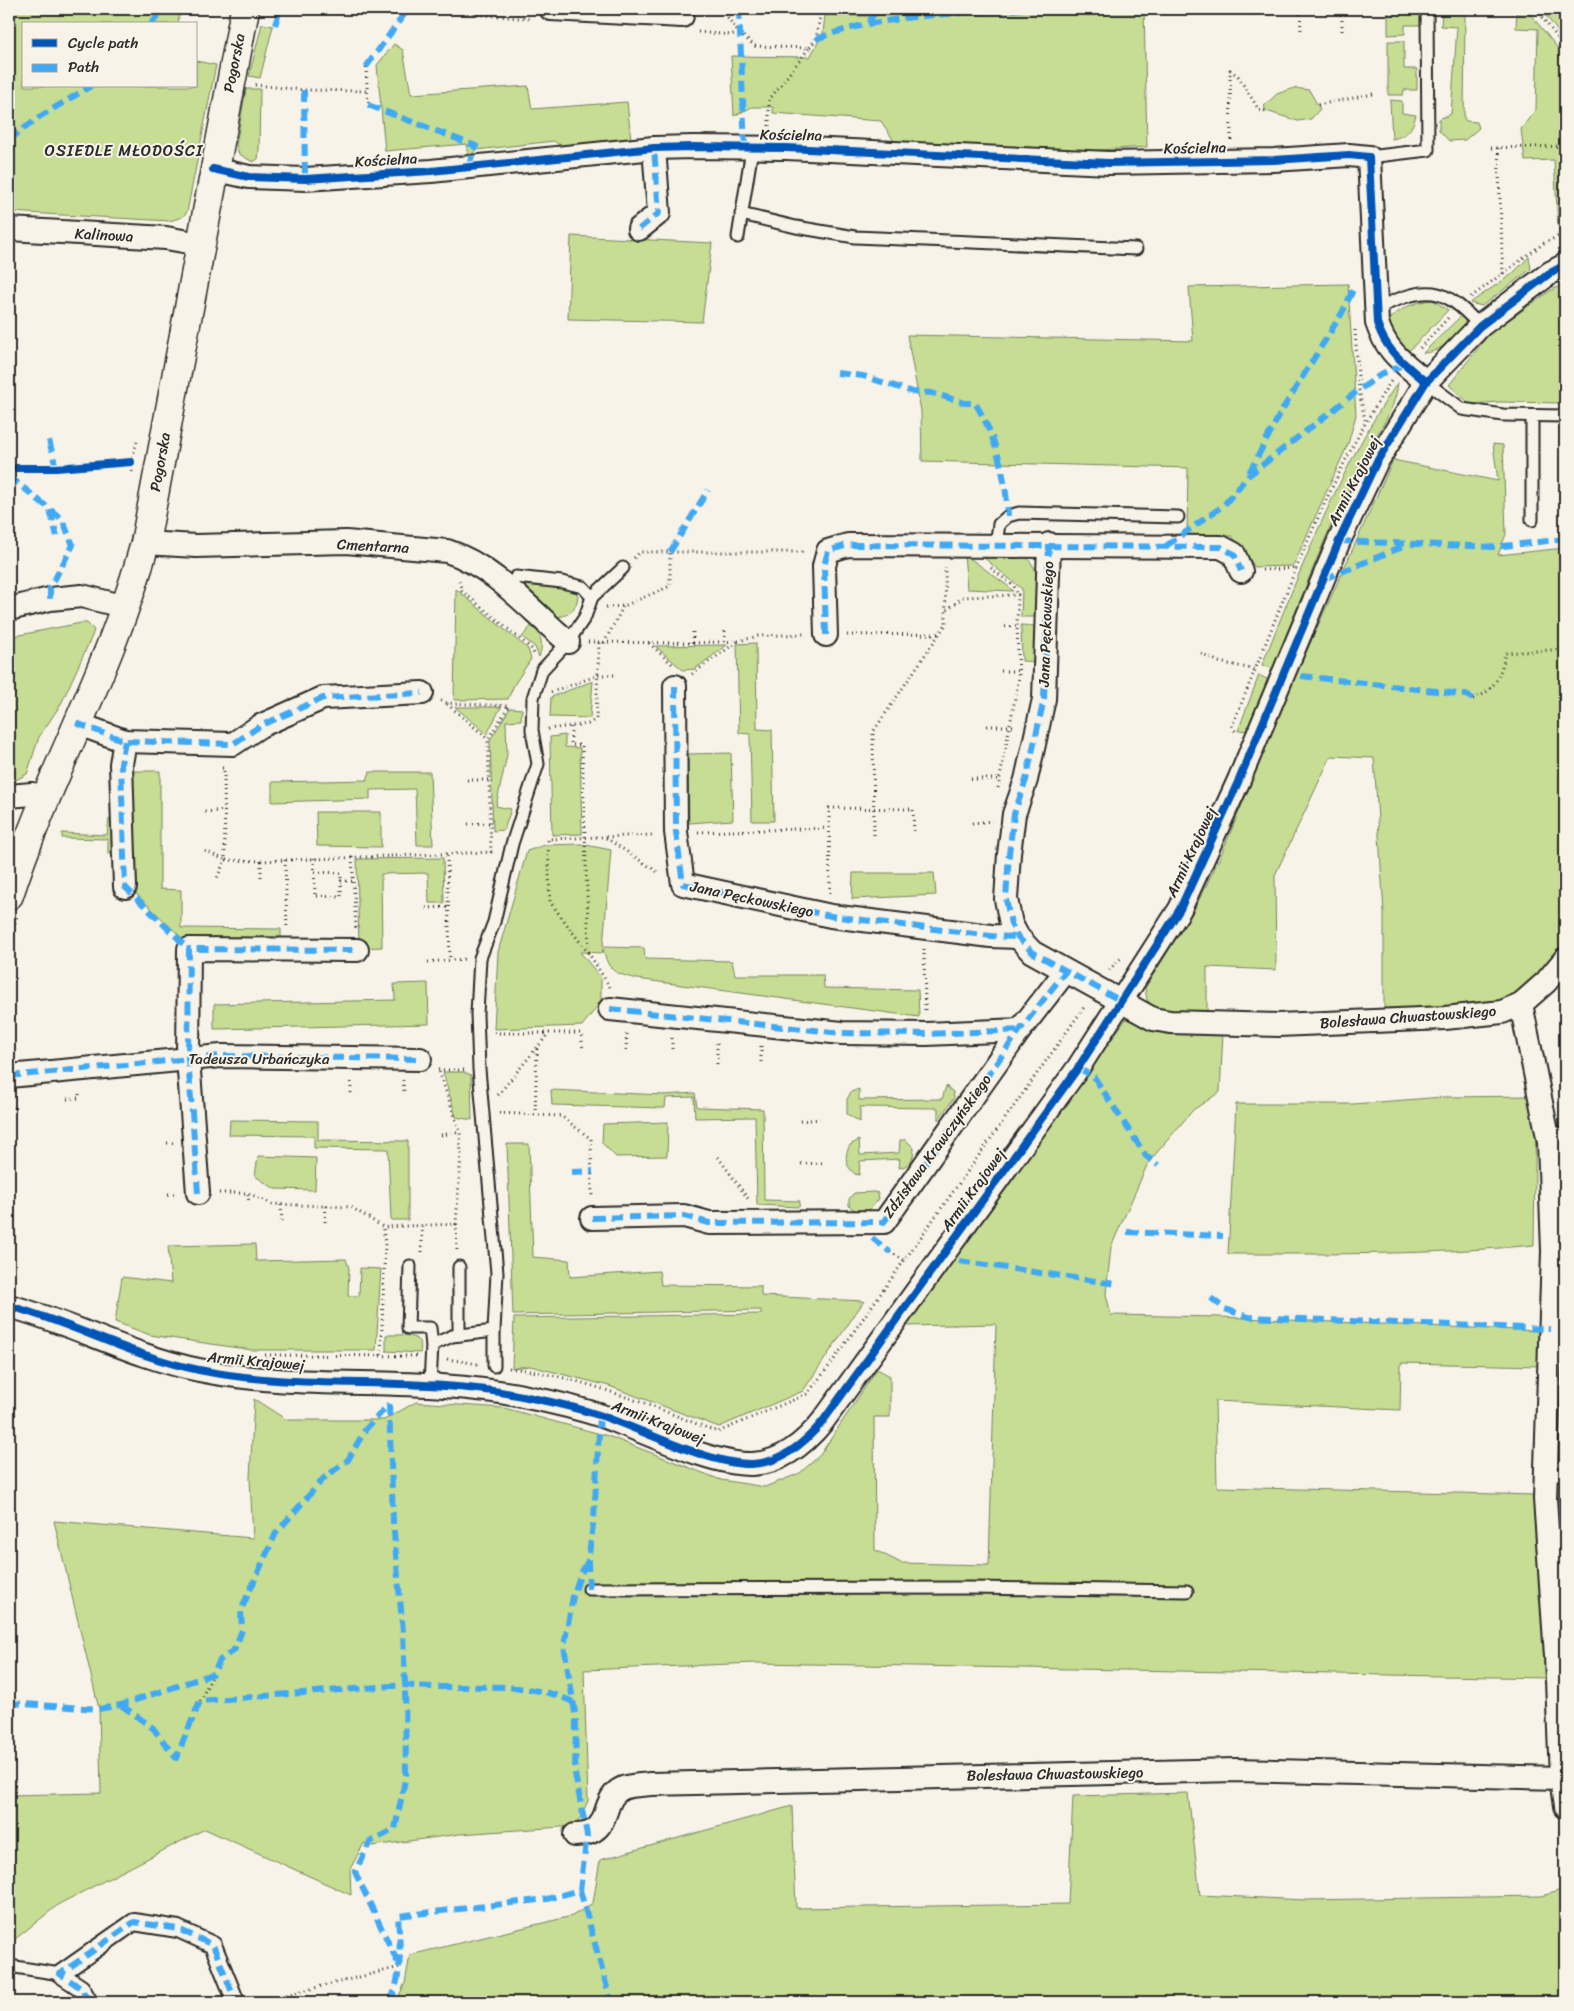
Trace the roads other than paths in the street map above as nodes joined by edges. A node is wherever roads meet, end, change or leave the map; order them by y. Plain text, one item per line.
1 (245, 9) edge
2 (551, 9) edge
3 (1427, 9) edge
4 (682, 16) dead end
5 (654, 148) junction
6 (752, 149) junction
7 (1369, 157) junction
8 (214, 169) junction
9 (741, 214) junction
10 (639, 229) dead end
11 (9, 230) edge
12 (738, 237) dead end
13 (200, 244) junction
14 (1136, 249) dead end
15 (1565, 265) edge
16 (1377, 308) junction
17 (1480, 326) junction
18 (1426, 382) junction
19 (1565, 416) edge
20 (1532, 417) junction
21 (1178, 517) dead end
22 (1532, 520) dead end
23 (146, 543) junction
24 (996, 544) junction
25 (1049, 544) junction
26 (623, 568) dead end
27 (1241, 572) road end
28 (516, 577) dead end
29 (590, 602) junction
30 (126, 607) junction
31 (9, 609) edge
32 (826, 635) road end
33 (578, 642) junction
34 (675, 686) road end
35 (422, 693) road end
36 (76, 723) junction
37 (125, 741) junction
38 (9, 796) edge
39 (46, 796) junction
40 (125, 887) dead end
41 (9, 895) edge
42 (1018, 937) junction
43 (356, 950) road end
44 (1565, 960) edge
45 (1065, 972) junction
46 (1121, 1001) junction
47 (1520, 1004) junction
48 (610, 1009) road end
49 (1020, 1030) junction
50 (188, 1058) junction
51 (420, 1059) dead end
52 (9, 1076) edge
53 (1556, 1133) edge
54 (198, 1193) dead end
55 (592, 1218) road end
56 (410, 1266) dead end
57 (459, 1267) dead end
58 (13, 1305) edge
59 (494, 1331) junction
60 (459, 1335) junction
61 (432, 1345) junction
62 (494, 1366) dead end
63 (430, 1384) junction
64 (1556, 1474) edge
65 (589, 1588) dead end
66 (1187, 1590) dead end
67 (1561, 1778) junction
68 (1565, 1806) edge
69 (576, 1835) dead end
70 (9, 1966) edge
71 (60, 1974) junction
72 (89, 2002) edge
73 (236, 2002) edge

1 - 8 street, Pogorska
2 - 4 street
3 - 7 lane, Kościelna
5 - 6 street, Kościelna
5 - 8 street, Kościelna
5 - 10 street
6 - 7 street, Kościelna
6 - 9 lane
7 - 16 street
8 - 13 street, Pogorska
9 - 12 lane
9 - 14 lane
11 - 13 street, Kalinowa
13 - 23 street, Pogorska
15 - 17 street, Armii Krajowej
16 - 17 lane
16 - 18 street
17 - 18 street, Armii Krajowej
18 - 20 lane
18 - 46 street, Armii Krajowej
19 - 20 lane
20 - 22 lane
21 - 24 lane
23 - 30 street, Pogorska
23 - 33 street, Cmentarna
24 - 25 street, Jana Pęckowskiego
24 - 32 street, Jana Pęckowskiego
25 - 27 street, Jana Pęckowskiego
25 - 42 street, Jana Pęckowskiego
26 - 29 lane
28 - 29 lane
29 - 33 lane
30 - 31 street
30 - 36 street, Pogorska
33 - 59 lane
34 - 42 street, Jana Pęckowskiego
35 - 37 street
36 - 37 street
36 - 39 street, Pogorska
37 - 40 street
38 - 39 street
39 - 41 street, Pogorska
42 - 45 street, Jana Pęckowskiego
43 - 50 street
44 - 47 street
45 - 46 street, Jana Pęckowskiego
45 - 49 street, Zdzisława Krawczyńskiego
46 - 47 street, Bolesława Chwastowskiego
46 - 63 street, Armii Krajowej
47 - 53 street
48 - 49 street
49 - 55 street, Zdzisława Krawczyńskiego
50 - 51 street, Tadeusza Urbańczyka
50 - 52 street, Tadeusza Urbańczyka
50 - 54 street
53 - 64 street
56 - 61 lane
57 - 60 lane
58 - 63 street, Armii Krajowej
59 - 60 lane
59 - 62 lane
60 - 61 lane
61 - 63 lane
64 - 67 street
65 - 66 lane
67 - 68 street
67 - 69 street, Bolesława Chwastowskiego
70 - 71 lane
71 - 72 street
71 - 73 street

